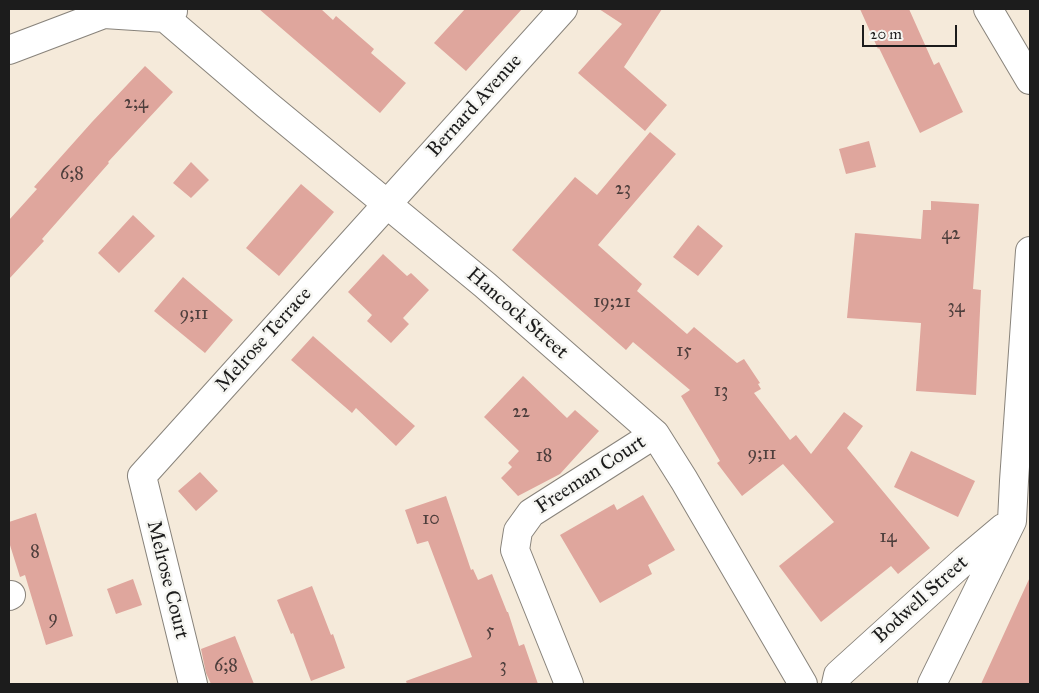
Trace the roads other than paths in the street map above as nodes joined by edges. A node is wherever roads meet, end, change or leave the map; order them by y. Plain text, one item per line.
1 (563, 9) edge
2 (988, 9) edge
3 (165, 12) edge
4 (9, 50) edge
5 (1030, 80) edge
6 (387, 204) junction
7 (1030, 251) edge
8 (655, 434) junction
9 (142, 476) joint
10 (1021, 521) edge
11 (193, 684) edge
12 (569, 684) edge
13 (803, 684) edge
14 (836, 684) edge
15 (932, 684) edge

1 - 6 street, Bernard Avenue
2 - 5 street
3 - 4 street
3 - 6 street, Hancock Street
6 - 8 street, Hancock Street
6 - 9 street, Melrose Terrace
7 - 10 street, Bodwell Street
8 - 12 street, Freeman Court
8 - 13 street, Hancock Street
9 - 11 street, Melrose Court
10 - 14 street, Bodwell Street
10 - 15 street, Bodwell Street

